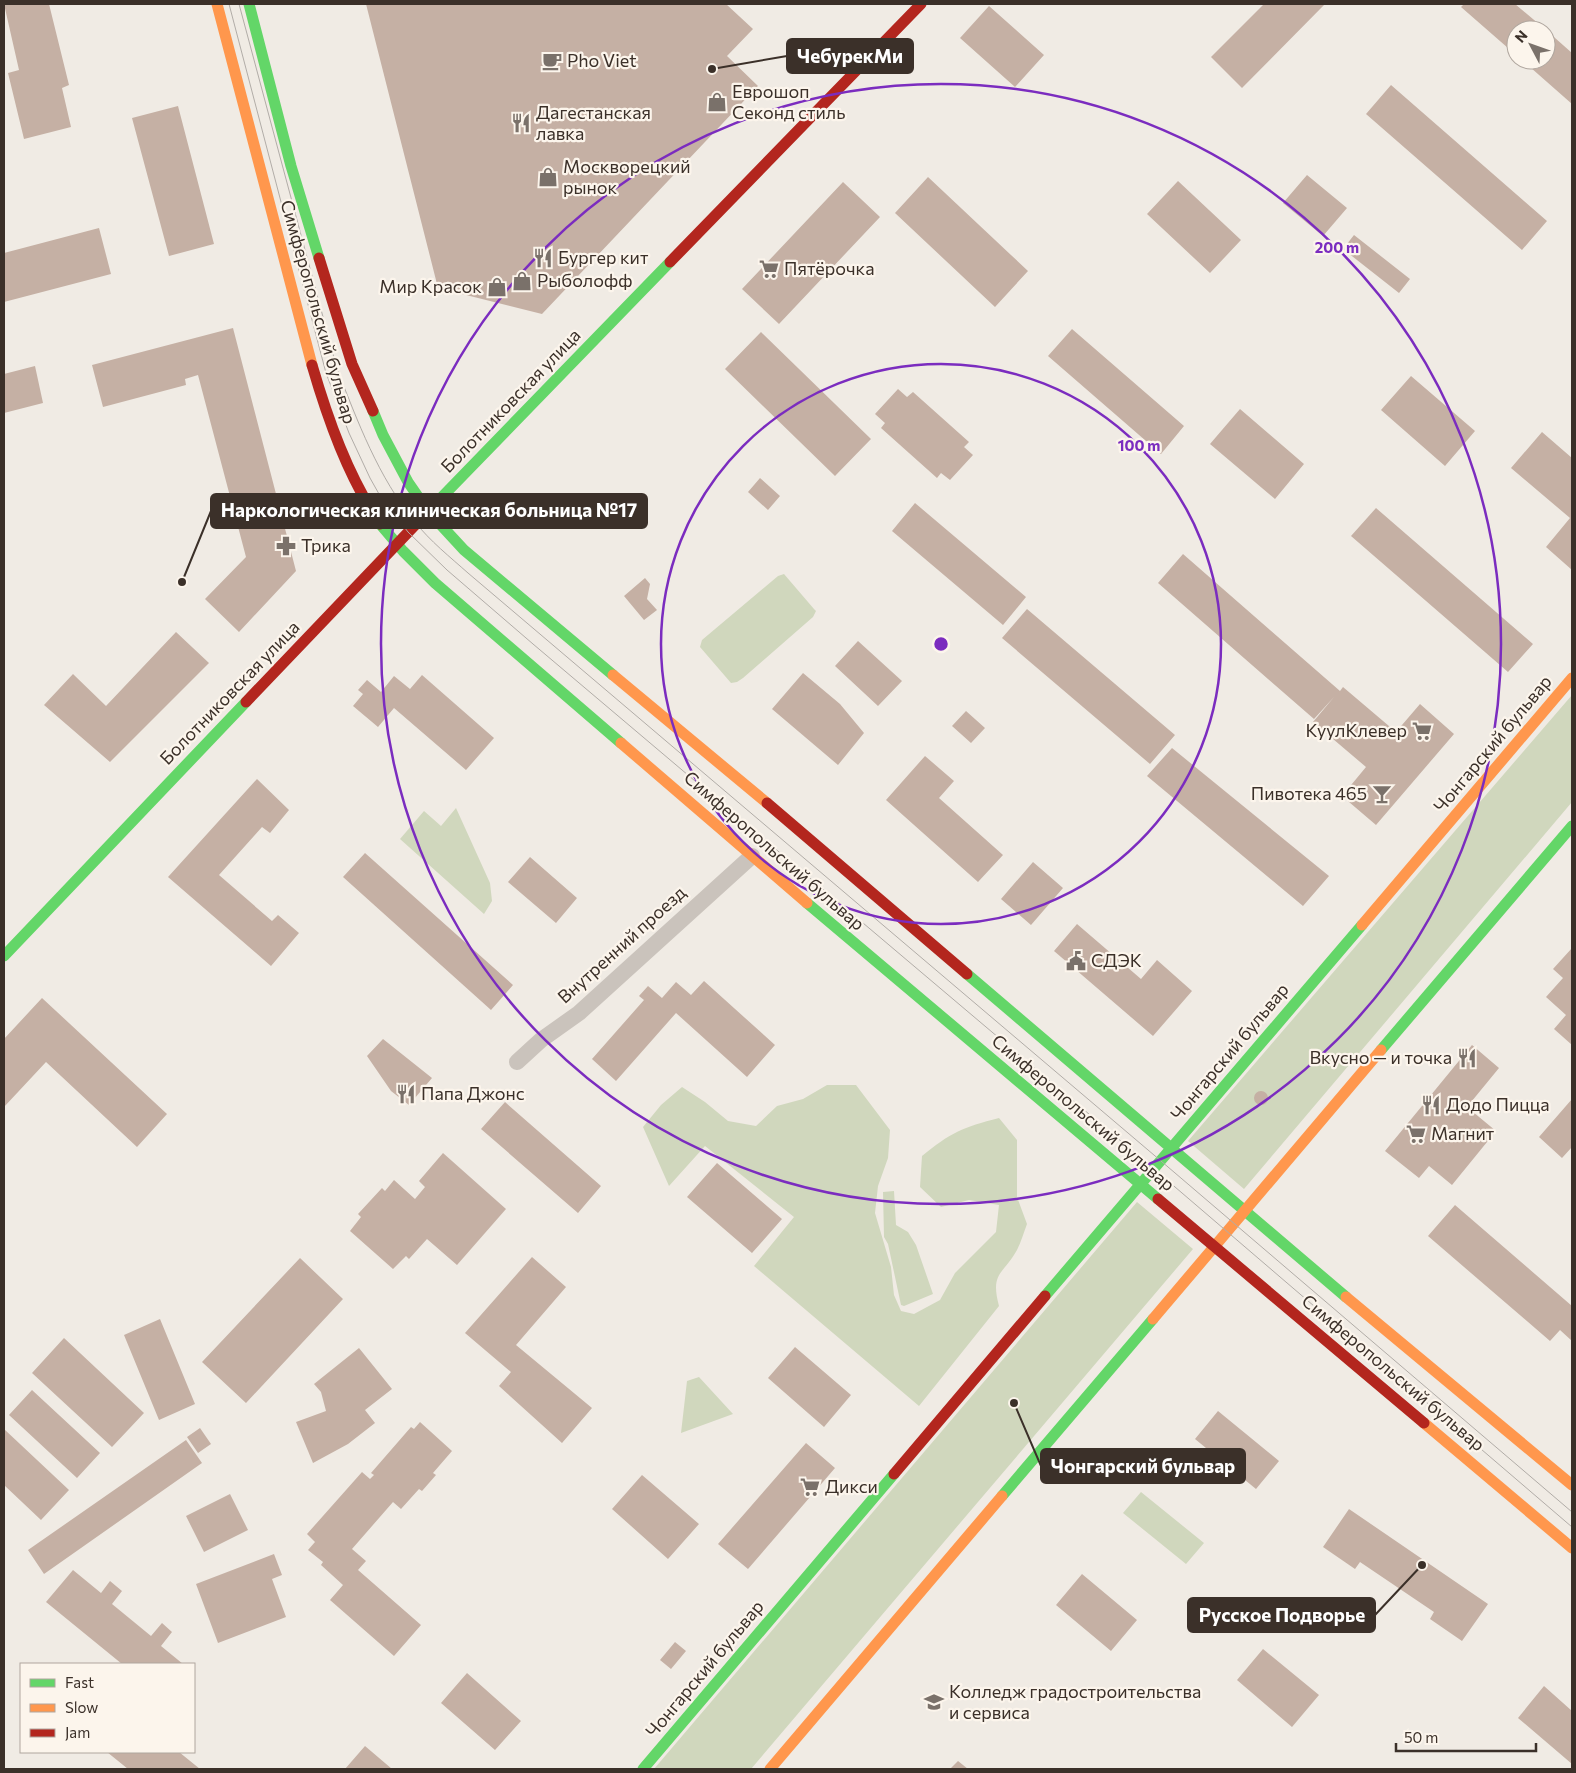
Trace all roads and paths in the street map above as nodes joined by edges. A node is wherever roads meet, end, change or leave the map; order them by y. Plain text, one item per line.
1 (217, 4) edge
2 (249, 4) edge
3 (921, 4) edge
4 (428, 511) junction
5 (396, 545) junction
6 (1572, 678) edge
7 (1572, 826) edge
8 (752, 856) junction
9 (4, 956) edge
10 (517, 1062) dead end
11 (1170, 1149) junction
12 (1140, 1185) junction
13 (1245, 1212) junction
14 (1215, 1247) junction
15 (1572, 1485) edge
16 (1572, 1548) edge
17 (643, 1769) edge
18 (770, 1769) edge

1 - 5 main road, Симферопольский бульвар
2 - 4 main road, Симферопольский бульвар
3 - 4 main road, Болотниковская улица
4 - 5 main road, Болотниковская улица
4 - 11 main road, Симферопольский бульвар
5 - 8 main road, Симферопольский бульвар
5 - 9 main road, Болотниковская улица
6 - 11 main road, Чонгарский бульвар
7 - 13 main road
8 - 10 street, Внутренний проезд
8 - 12 main road, Симферопольский бульвар
11 - 12 main road, Чонгарский бульвар
11 - 13 main road, Симферопольский бульвар
12 - 14 main road, Симферопольский бульвар
12 - 17 main road, Чонгарский бульвар
13 - 14 main road
13 - 15 main road, Симферопольский бульвар
14 - 16 main road, Симферопольский бульвар
14 - 18 main road

